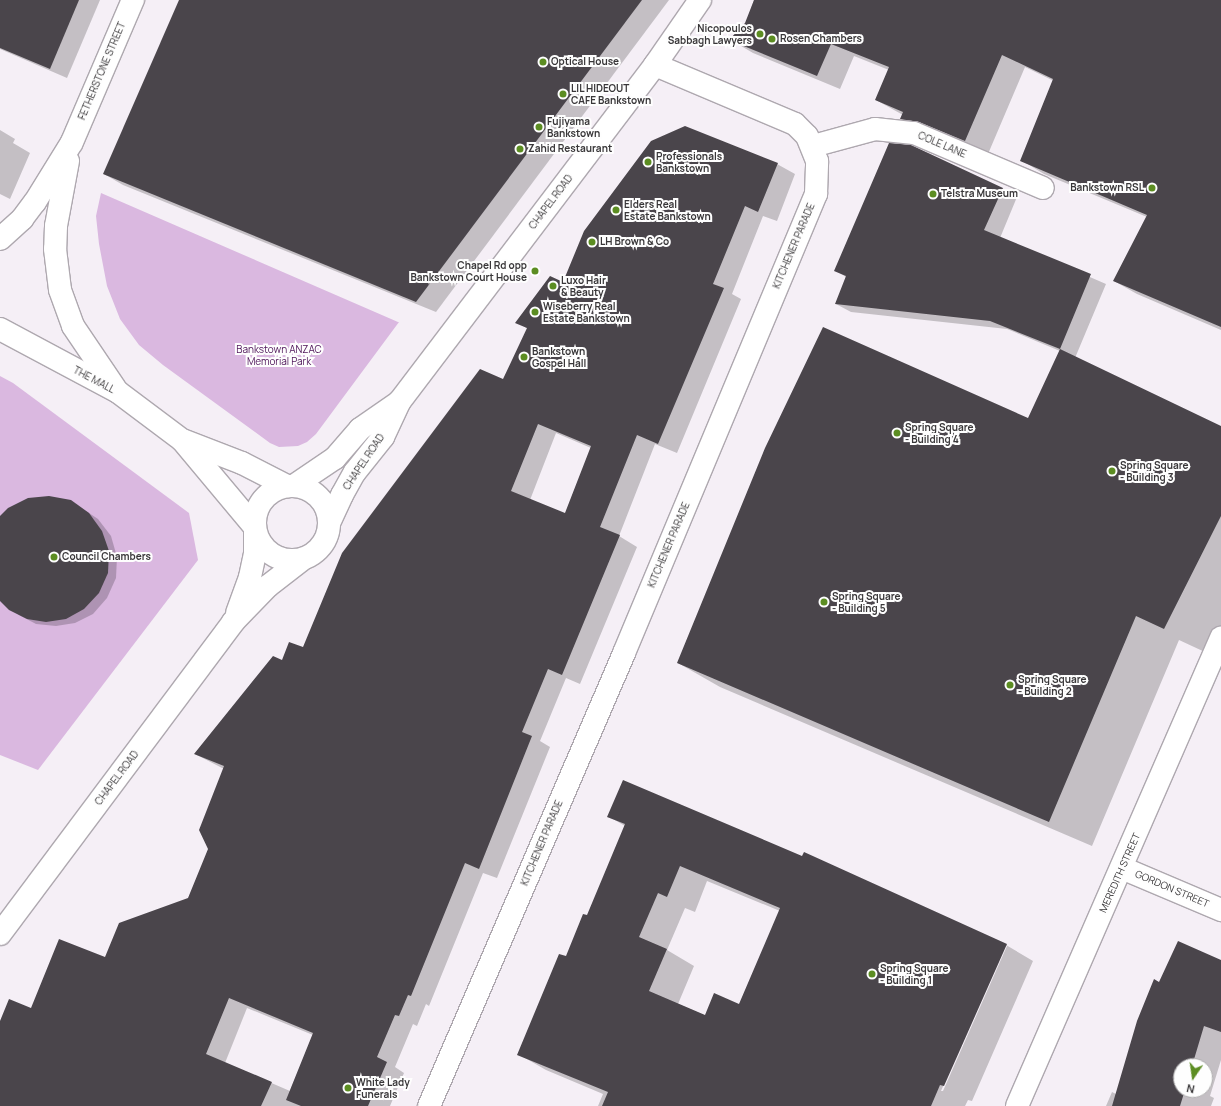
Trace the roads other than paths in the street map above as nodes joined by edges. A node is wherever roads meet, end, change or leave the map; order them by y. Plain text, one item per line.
1 (133, 0) edge
2 (700, 0) edge
3 (655, 65) junction
4 (72, 142) junction
5 (813, 146) junction
6 (1043, 188) dead end
7 (0, 239) edge
8 (0, 329) edge
9 (118, 392) junction
10 (400, 401) junction
11 (182, 440) junction
12 (291, 486) junction
13 (330, 523) junction
14 (255, 529) junction
15 (303, 559) junction
16 (233, 622) junction
17 (1221, 638) edge
18 (1122, 868) junction
19 (1221, 910) edge
20 (0, 934) edge
21 (429, 1106) edge
22 (1017, 1106) edge

1 - 4 street, FETHERSTONE STREET
2 - 3 street, CHAPEL ROAD
3 - 5 street, KITCHENER PARADE
3 - 10 street, CHAPEL ROAD
4 - 7 street, FETHERSTONE STREET
4 - 9 street, FETHERSTONE STREET
5 - 6 street, COLE LANE
5 - 21 street, KITCHENER PARADE
8 - 9 street, THE MALL
9 - 11 street, THE MALL
10 - 12 street, CHAPEL ROAD
10 - 13 street, CHAPEL ROAD
11 - 12 street, THE MALL
11 - 14 street, THE MALL
12 - 13 street
12 - 14 street
13 - 15 street
14 - 15 street
14 - 16 street, CHAPEL ROAD
15 - 16 street, CHAPEL ROAD
16 - 20 street, CHAPEL ROAD
17 - 18 street, MEREDITH STREET
18 - 19 street, GORDON STREET
18 - 22 street, MEREDITH STREET

